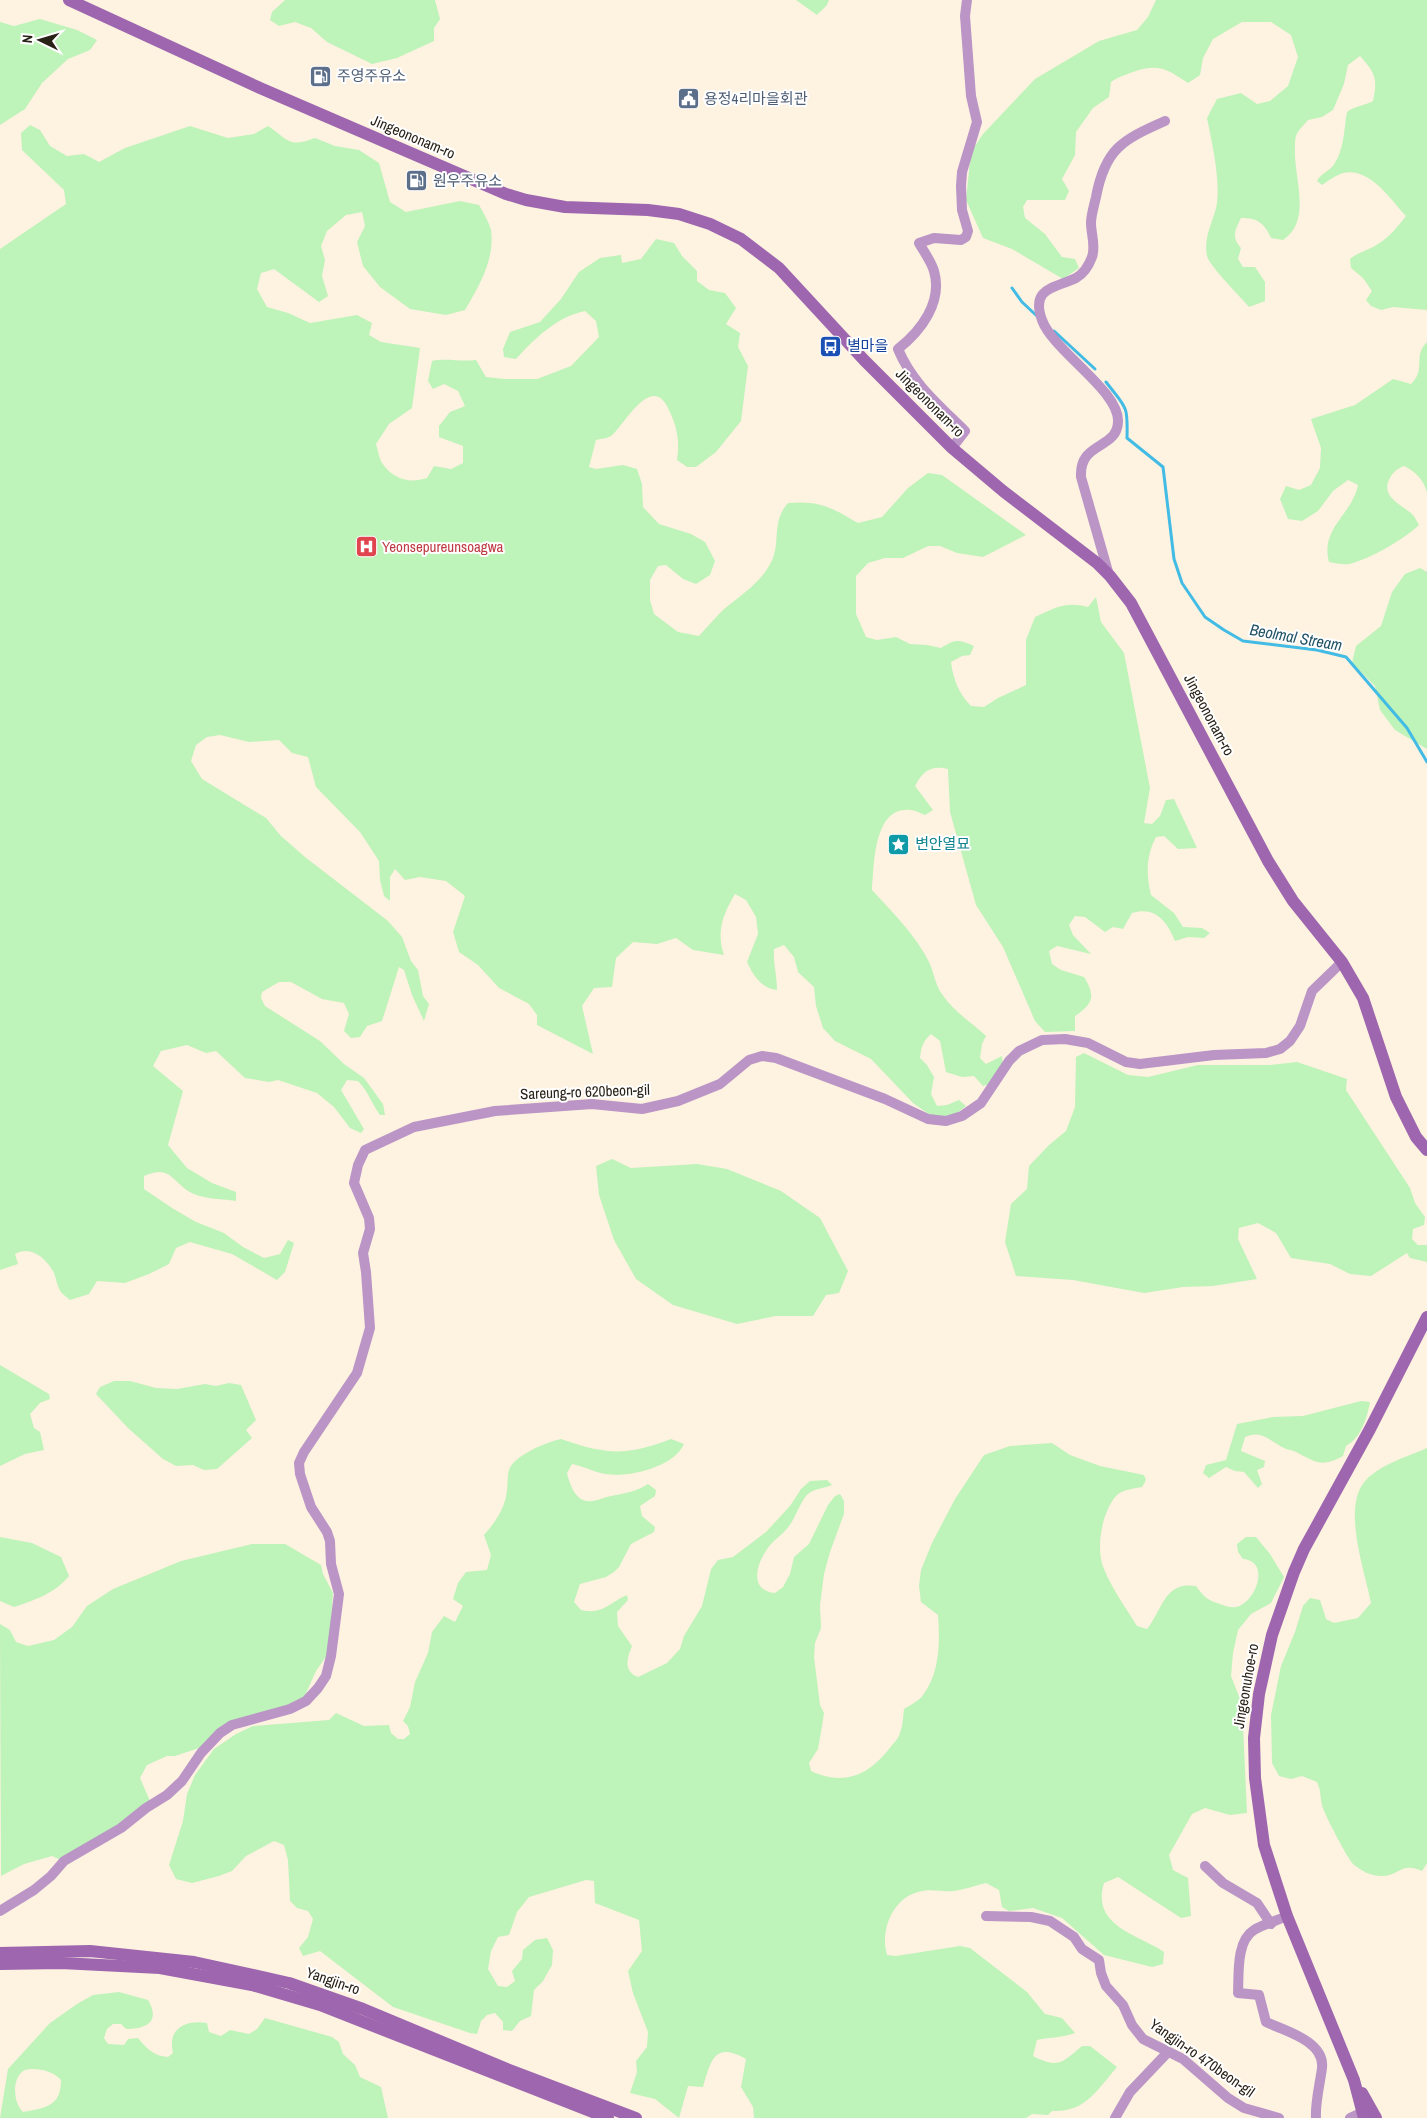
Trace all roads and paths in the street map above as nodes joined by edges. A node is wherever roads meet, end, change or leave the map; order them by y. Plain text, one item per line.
1 (69, 0) edge
2 (967, 0) edge
3 (1165, 121) dead end
4 (952, 448) junction
5 (1110, 576) junction
6 (1342, 962) junction
7 (1427, 1150) edge
8 (1427, 1317) edge
9 (1205, 1866) dead end
10 (0, 1911) edge
11 (986, 1916) dead end
12 (1287, 1916) junction
13 (1271, 1924) junction
14 (0, 1953) edge
15 (0, 1964) edge
16 (1168, 2052) junction
17 (1354, 2080) junction
18 (1364, 2115) edge
19 (608, 2118) edge
20 (636, 2118) edge
21 (1115, 2118) edge
22 (1279, 2118) edge
23 (1316, 2118) edge
24 (1350, 2118) edge
25 (1376, 2118) edge

1 - 4 main road, Jingeononam-ro
2 - 4 street
3 - 5 street
4 - 5 main road, Jingeononam-ro
5 - 6 main road, Jingeononam-ro
6 - 7 main road, Jingeononam-ro
6 - 10 street, Sareung-ro 620beon-gil
8 - 12 main road, Jingeonuhoe-ro
9 - 13 street
11 - 16 street, Yangjin-ro 470beon-gil
12 - 13 street
12 - 17 main road, Jingeonuhoe-ro
13 - 23 street
14 - 20 main road, Yangjin-ro
15 - 19 main road, Yangjin-ro
16 - 21 street
16 - 22 street, Yangjin-ro 470beon-gil
17 - 18 main road, Jingeonuhoe-ro
17 - 25 main road, Jingeonuhoe-ro
18 - 24 street

